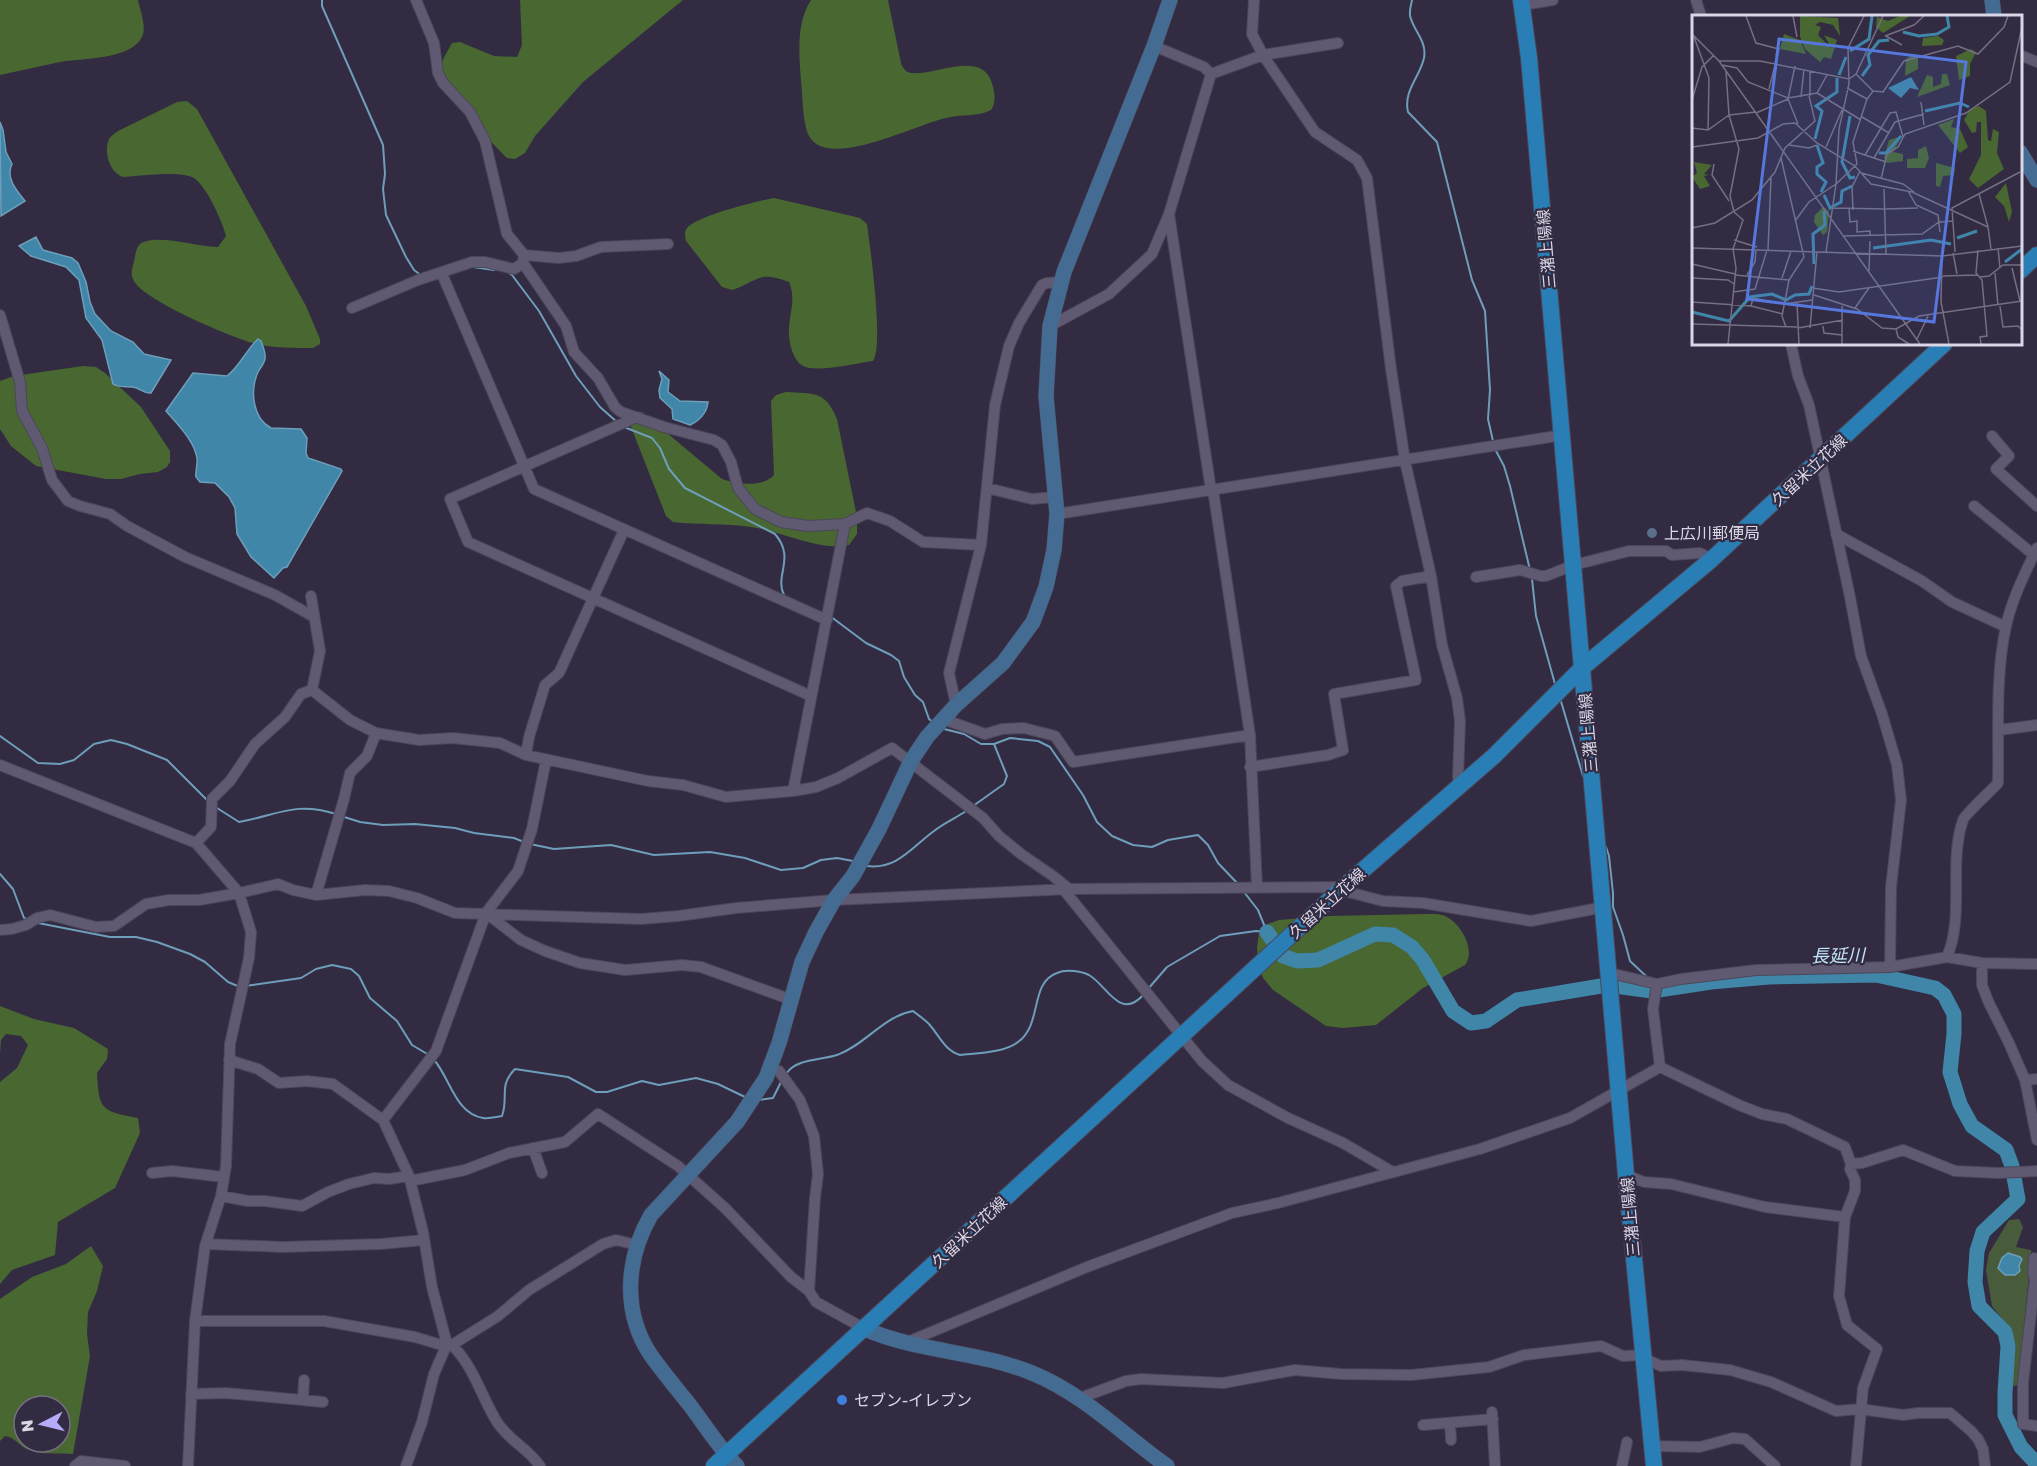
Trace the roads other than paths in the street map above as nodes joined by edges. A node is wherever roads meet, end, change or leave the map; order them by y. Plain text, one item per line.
1 (416, 0) edge
2 (1170, 0) edge
3 (1254, 0) edge
4 (1553, 0) edge
5 (1696, 0) edge
6 (1992, 0) edge
7 (1522, 2) edge
8 (1701, 15) edge
9 (1994, 15) edge
10 (1338, 44) dead end
11 (1154, 46) junction
12 (1263, 55) junction
13 (2022, 55) edge
14 (2037, 62) edge
15 (1211, 74) junction
16 (2022, 155) edge
17 (2037, 180) edge
18 (1169, 214) junction
19 (668, 244) dead end
20 (2037, 255) edge
21 (524, 259) junction
22 (2022, 269) edge
23 (442, 274) junction
24 (1061, 282) junction
25 (352, 308) dead end
26 (0, 315) edge
27 (1050, 326) junction
28 (1791, 345) edge
29 (1943, 345) edge
30 (637, 417) junction
31 (1563, 435) junction
32 (1992, 436) dead end
33 (1406, 460) junction
34 (1820, 460) junction
35 (523, 467) junction
36 (987, 488) junction
37 (1212, 490) junction
38 (1055, 497) junction
39 (1974, 506) dead end
40 (2037, 506) edge
41 (1057, 514) junction
42 (845, 524) junction
43 (624, 530) junction
44 (1836, 534) junction
45 (981, 545) junction
46 (2035, 552) edge
47 (1712, 559) junction
48 (1574, 565) junction
49 (1431, 576) junction
50 (1476, 577) dead end
51 (311, 596) dead end
52 (594, 599) junction
53 (314, 617) junction
54 (827, 620) junction
55 (2006, 627) junction
56 (1582, 667) junction
57 (312, 690) junction
58 (811, 696) junction
59 (956, 705) junction
60 (939, 723) junction
61 (2037, 725) edge
62 (1999, 730) junction
63 (376, 733) junction
64 (1250, 735) junction
65 (526, 755) junction
66 (546, 760) junction
67 (910, 761) junction
68 (0, 765) edge
69 (1250, 767) junction
70 (1460, 786) junction
71 (793, 791) junction
72 (196, 843) junction
73 (1257, 887) junction
74 (1066, 890) junction
75 (1340, 890) junction
76 (239, 893) junction
77 (316, 895) junction
78 (834, 900) junction
79 (1604, 907) junction
80 (486, 913) junction
81 (0, 930) edge
82 (1947, 957) junction
83 (1982, 963) junction
84 (2037, 964) edge
85 (1890, 967) junction
86 (1610, 974) junction
87 (1657, 984) junction
88 (792, 1000) junction
89 (1182, 1035) junction
90 (229, 1060) junction
91 (1659, 1067) junction
92 (779, 1071) dead end
93 (2037, 1078) edge
94 (2025, 1080) junction
95 (1620, 1089) junction
96 (383, 1120) junction
97 (2037, 1140) edge
98 (534, 1148) junction
99 (1851, 1164) junction
100 (1392, 1171) junction
101 (2037, 1171) edge
102 (152, 1173) dead end
103 (542, 1173) dead end
104 (688, 1174) junction
105 (1626, 1175) junction
106 (224, 1178) junction
107 (409, 1178) junction
108 (221, 1196) junction
109 (1845, 1217) junction
110 (424, 1240) junction
111 (206, 1245) junction
112 (637, 1245) junction
113 (2034, 1258) dead end
114 (809, 1291) junction
115 (195, 1321) junction
116 (865, 1329) junction
117 (904, 1343) junction
118 (450, 1344) junction
119 (1643, 1357) junction
120 (304, 1380) dead end
121 (191, 1394) junction
122 (1080, 1398) junction
123 (303, 1400) junction
124 (323, 1402) dead end
125 (1860, 1409) junction
126 (1450, 1423) junction
127 (1423, 1425) dead end
128 (2037, 1426) edge
129 (1451, 1440) dead end
130 (1627, 1442) dead end
131 (1652, 1446) junction
132 (726, 1462) edge
133 (75, 1466) edge
134 (125, 1466) edge
135 (188, 1466) edge
136 (406, 1466) edge
137 (540, 1466) edge
138 (1167, 1466) edge
139 (1495, 1466) edge
140 (1622, 1466) edge
141 (1654, 1466) edge
142 (1775, 1466) edge
143 (1856, 1466) edge
144 (1985, 1466) edge

1 - 21 street
2 - 11 street
3 - 12 street
4 - 7 street
5 - 8 street
6 - 9 street
7 - 31 main road, 三潴上陽線
10 - 12 street
11 - 15 street
11 - 24 street
12 - 15 street
12 - 33 street
13 - 14 street
15 - 18 street
16 - 17 street
18 - 27 street
18 - 37 street
19 - 21 street
20 - 22 main road
21 - 23 street
21 - 30 street
23 - 25 street
23 - 35 street
24 - 27 street
24 - 36 street
26 - 53 street
27 - 38 street
28 - 34 street
29 - 34 main road, 久留米立花線
30 - 35 street
30 - 42 street
31 - 33 street
31 - 48 main road, 三潴上陽線
32 - 40 street
33 - 37 street
33 - 49 street
34 - 44 street
34 - 47 main road, 久留米立花線
35 - 43 street
35 - 52 street
36 - 38 street
36 - 45 street
37 - 41 street
37 - 64 street
38 - 41 street
39 - 46 street
41 - 59 street
42 - 45 street
42 - 54 street
43 - 52 street
43 - 54 street
44 - 55 street
44 - 85 street
45 - 59 street
46 - 55 street
47 - 48 street
47 - 56 main road, 久留米立花線
48 - 50 street
48 - 56 main road, 三潴上陽線
49 - 69 street
49 - 70 street
51 - 53 street
52 - 58 street
52 - 65 street
53 - 57 street
54 - 58 street
55 - 62 street
56 - 70 main road, 久留米立花線
56 - 79 main road, 三潴上陽線
57 - 63 street
57 - 72 street
58 - 71 street
59 - 60 street
60 - 64 street
60 - 67 street
61 - 62 street
62 - 82 street
63 - 65 street
63 - 77 street
64 - 69 street
65 - 66 street
66 - 71 street
66 - 80 street
67 - 71 street
67 - 74 street
67 - 78 street
68 - 72 street
69 - 73 street
70 - 75 main road, 久留米立花線
72 - 76 street
73 - 74 street
73 - 75 street
74 - 78 street
74 - 89 street
75 - 79 street
75 - 89 main road, 久留米立花線
76 - 77 street
76 - 81 street
76 - 90 street
77 - 80 street
78 - 80 street
78 - 88 street
79 - 86 main road, 三潴上陽線
80 - 88 street
80 - 96 street
82 - 83 street
82 - 85 street
83 - 84 street
83 - 94 street
85 - 87 street
86 - 87 street
86 - 95 main road, 三潴上陽線
87 - 91 street
88 - 104 street
89 - 100 street
89 - 116 main road, 久留米立花線
90 - 96 street
90 - 106 street
91 - 95 street
91 - 99 street
92 - 114 street
93 - 94 street
94 - 97 street
95 - 100 street
95 - 105 main road, 三潴上陽線
96 - 107 street
98 - 103 street
98 - 104 street
98 - 107 street
99 - 101 street
99 - 109 street
100 - 117 street
102 - 106 street
104 - 112 street
104 - 114 street
105 - 109 street
105 - 119 main road, 三潴上陽線
106 - 108 street
107 - 108 street
107 - 110 street
108 - 111 street
109 - 125 street
110 - 111 street
110 - 118 street
111 - 115 street
112 - 118 street
112 - 132 street
113 - 128 street
114 - 116 street
115 - 118 street
115 - 121 street
116 - 117 street
116 - 132 main road, 久留米立花線
117 - 122 street
118 - 136 street
118 - 137 street
119 - 122 street
119 - 125 street
119 - 131 main road, 三潴上陽線
120 - 123 street
121 - 123 street
121 - 135 street
122 - 138 street
123 - 124 street
125 - 143 street
125 - 144 street
126 - 127 street
126 - 129 street
126 - 139 street
130 - 140 street
131 - 141 main road, 三潴上陽線
131 - 142 street
133 - 134 street

